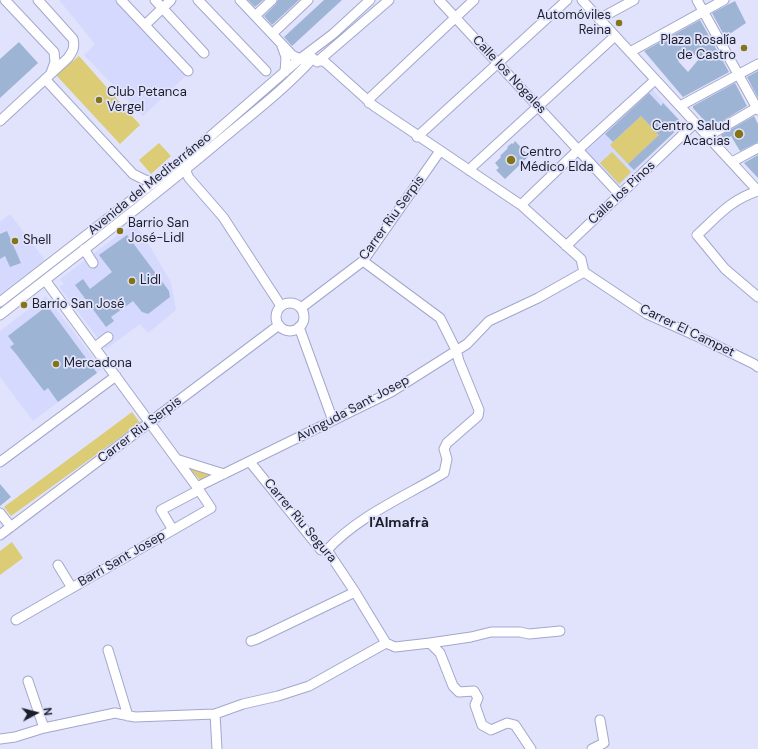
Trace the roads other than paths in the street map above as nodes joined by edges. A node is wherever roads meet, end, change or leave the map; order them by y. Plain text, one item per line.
1 (5, 0) edge
2 (38, 0) edge
3 (121, 0) edge
4 (155, 0) edge
5 (172, 0) edge
6 (198, 0) edge
7 (240, 0) edge
8 (272, 0) edge
9 (308, 0) edge
10 (370, 0) edge
11 (389, 0) edge
12 (439, 0) edge
13 (474, 0) edge
14 (567, 0) edge
15 (582, 0) edge
16 (634, 0) edge
17 (697, 0) edge
18 (724, 0) edge
19 (162, 8) junction
20 (703, 11) junction
21 (255, 16) junction
22 (455, 17) junction
23 (599, 19) junction
24 (145, 25) junction
25 (272, 34) junction
26 (333, 34) junction
27 (615, 36) junction
28 (282, 44) junction
29 (54, 52) junction
30 (630, 52) junction
31 (71, 53) junction
32 (204, 53) dead end
33 (297, 59) junction
34 (315, 60) junction
35 (498, 63) junction
36 (758, 64) edge
37 (188, 71) dead end
38 (266, 71) dead end
39 (285, 72) junction
40 (739, 75) junction
41 (48, 77) junction
42 (655, 80) junction
43 (280, 90) junction
44 (369, 103) junction
45 (262, 105) junction
46 (680, 106) junction
47 (538, 107) junction
48 (758, 108) edge
49 (0, 121) edge
50 (696, 123) junction
51 (418, 136) junction
52 (708, 136) junction
53 (758, 148) edge
54 (578, 150) junction
55 (440, 151) junction
56 (732, 162) junction
57 (186, 169) junction
58 (470, 171) junction
59 (133, 174) junction
60 (155, 182) junction
61 (758, 191) edge
62 (620, 195) junction
63 (137, 196) junction
64 (521, 205) junction
65 (566, 246) junction
66 (84, 250) junction
67 (363, 261) junction
68 (93, 263) dead end
69 (584, 272) junction
70 (45, 280) junction
71 (758, 297) edge
72 (0, 302) edge
73 (281, 306) junction
74 (301, 308) junction
75 (0, 314) edge
76 (279, 326) junction
77 (299, 327) junction
78 (108, 337) dead end
79 (95, 347) junction
80 (456, 350) junction
81 (758, 367) edge
82 (116, 376) junction
83 (334, 420) junction
84 (150, 422) junction
85 (176, 459) junction
86 (0, 462) edge
87 (250, 462) junction
88 (224, 474) junction
89 (198, 488) junction
90 (0, 513) edge
91 (10, 527) junction
92 (172, 530) junction
93 (0, 535) edge
94 (327, 550) junction
95 (58, 565) dead end
96 (72, 588) junction
97 (355, 592) junction
98 (16, 620) dead end
99 (560, 631) dead end
100 (251, 641) dead end
101 (386, 643) junction
102 (430, 643) junction
103 (108, 650) dead end
104 (28, 681) dead end
105 (215, 714) junction
106 (128, 716) junction
107 (600, 720) dead end
108 (44, 728) junction
109 (0, 739) edge
110 (216, 749) edge
111 (531, 749) edge
112 (592, 749) edge

1 - 29 street
2 - 31 street
3 - 24 street
4 - 19 street
5 - 19 street
6 - 38 street
7 - 21 street
8 - 21 street
9 - 25 street
10 - 26 street, Avenida del Mediterráneo
11 - 34 street
12 - 22 street, Calle los Nogales
13 - 22 street
14 - 35 street
15 - 23 street
16 - 23 street
17 - 20 street
18 - 20 street
19 - 24 street
19 - 32 street
20 - 30 street
20 - 40 street
21 - 25 street
22 - 35 street, Calle los Nogales
22 - 44 street
23 - 27 street
24 - 37 street
25 - 28 street
26 - 33 street, Avenida del Mediterráneo
26 - 34 street, Avenida del Mediterráneo
27 - 30 street
27 - 47 street
28 - 33 street
28 - 39 street
29 - 31 street
29 - 41 street
30 - 42 street
31 - 41 street
33 - 34 street
33 - 39 street, Avenida del Mediterráneo
33 - 43 street, Avenida del Mediterráneo
34 - 43 street, Avenida del Mediterráneo
34 - 44 street, Carrer El Campet
34 - 45 street, Avenida del Mediterráneo
35 - 47 street, Calle los Nogales
35 - 51 street
36 - 40 street
39 - 60 street, Avenida del Mediterráneo
40 - 46 street
40 - 48 street
41 - 49 street
41 - 59 street
42 - 46 street
42 - 54 street
43 - 45 street, Avenida del Mediterráneo
44 - 51 street, Carrer El Campet
45 - 57 street, Avenida del Mediterráneo
46 - 50 street
47 - 54 street, Calle los Nogales
47 - 58 street
48 - 52 street
50 - 52 street
50 - 62 street, Calle los Pinos
51 - 55 street, Carrer El Campet
52 - 56 street
53 - 56 street
54 - 62 street, Calle los Nogales
54 - 64 street
55 - 58 street, Carrer El Campet
55 - 67 street, Carrer Riu Serpis
56 - 61 street
57 - 66 street, Avenida del Mediterráneo
57 - 73 street
58 - 64 street, Carrer El Campet
59 - 60 street
59 - 63 street
60 - 63 street, Avenida del Mediterráneo
61 - 71 street
62 - 65 street, Calle los Pinos
63 - 72 street, Avenida del Mediterráneo
64 - 65 street, Carrer El Campet
65 - 69 street, Carrer El Campet
66 - 68 street
66 - 70 street, Avenida del Mediterráneo
67 - 74 street, Carrer Riu Serpis
67 - 80 street
69 - 80 street, Avinguda Sant Josep
69 - 81 street, Carrer El Campet
70 - 75 street, Avenida del Mediterráneo
70 - 79 street
73 - 74 street
73 - 76 street
74 - 77 street
76 - 77 street
76 - 84 street, Carrer Riu Serpis
77 - 83 street
78 - 79 street
79 - 82 street
80 - 83 street, Avinguda Sant Josep
80 - 94 street
82 - 84 street
82 - 86 street
83 - 87 street, Avinguda Sant Josep
84 - 85 street
84 - 91 street, Carrer Riu Serpis
85 - 88 street
85 - 89 street
87 - 88 street, Avinguda Sant Josep
87 - 94 street, Carrer Riu Segura
88 - 89 street, Avinguda Sant Josep
89 - 92 street, Barri Sant Josep
89 - 92 street, Barri Sant Josep
90 - 91 street
91 - 93 street, Carrer Riu Serpis
92 - 96 street, Barri Sant Josep
94 - 97 street, Carrer Riu Segura
95 - 96 street, Barri Sant Josep
96 - 98 street, Barri Sant Josep
97 - 100 street
97 - 101 street, Carrer Riu Segura
99 - 102 street
101 - 102 street
101 - 105 street
102 - 111 street
103 - 106 street
104 - 108 street
105 - 106 street
105 - 110 street
106 - 108 street
107 - 112 street
108 - 109 street

